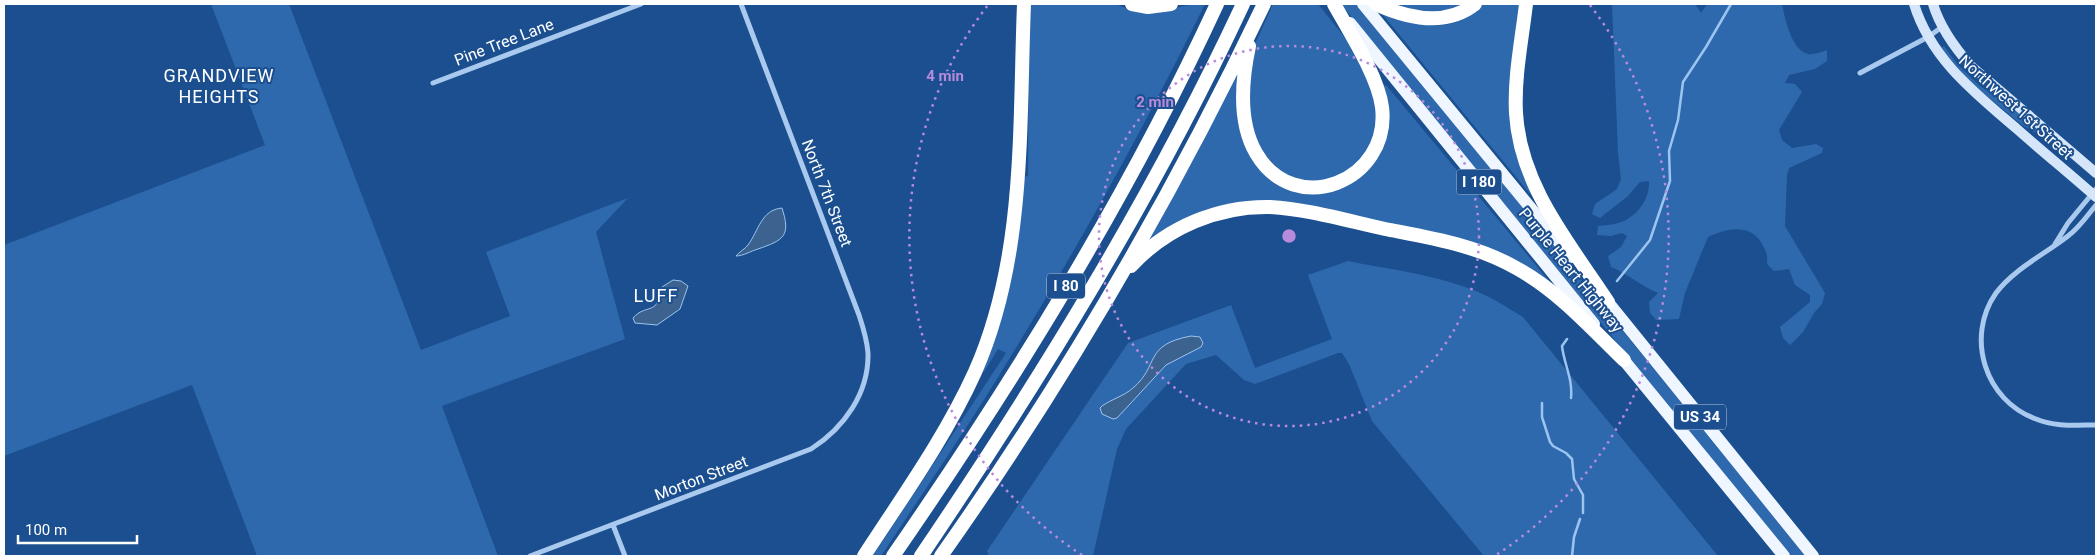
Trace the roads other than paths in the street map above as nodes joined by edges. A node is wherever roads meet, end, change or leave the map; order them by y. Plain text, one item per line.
1 (641, 4) edge
2 (741, 4) edge
3 (1024, 4) edge
4 (1132, 4) edge
5 (1171, 4) edge
6 (1217, 4) edge
7 (1243, 4) edge
8 (1264, 4) edge
9 (1334, 4) edge
10 (1363, 4) edge
11 (1376, 4) edge
12 (1475, 4) edge
13 (1526, 4) edge
14 (1914, 4) edge
15 (1932, 4) edge
16 (1256, 19) junction
17 (1942, 27) junction
18 (1928, 37) junction
19 (1860, 73) dead end
20 (433, 83) dead end
21 (2096, 173) edge
22 (2095, 193) edge
23 (2096, 205) edge
24 (2055, 244) junction
25 (1119, 279) junction
26 (1608, 302) junction
27 (1624, 360) junction
28 (859, 395) joint
29 (2096, 425) edge
30 (613, 525) junction
31 (530, 556) edge
32 (625, 556) edge
33 (864, 556) edge
34 (893, 556) edge
35 (921, 556) edge
36 (941, 556) edge
37 (1784, 556) edge
38 (1813, 556) edge

1 - 20 street, Pine Tree Lane
2 - 28 street, North 7th Street
3 - 33 highway
4 - 5 highway
6 - 34 highway, I 80
7 - 35 highway, I 80
8 - 16 highway
9 - 16 highway
9 - 27 main road, Purple Heart Highway / I 180
10 - 26 main road, Purple Heart Highway / I 180
11 - 12 highway
13 - 26 highway
14 - 18 main road, Northwest 1st Street
15 - 17 main road, Northwest 1st Street
16 - 25 highway
17 - 18 street
17 - 21 main road, Northwest 1st Street
18 - 19 street
18 - 22 main road, Northwest 1st Street
22 - 24 street
23 - 24 street
24 - 29 street
25 - 27 highway
25 - 36 highway
26 - 38 main road, Purple Heart Highway / US 34
27 - 37 main road, Purple Heart Highway / US 34
28 - 30 street, Morton Street
30 - 31 street, Morton Street
30 - 32 street

